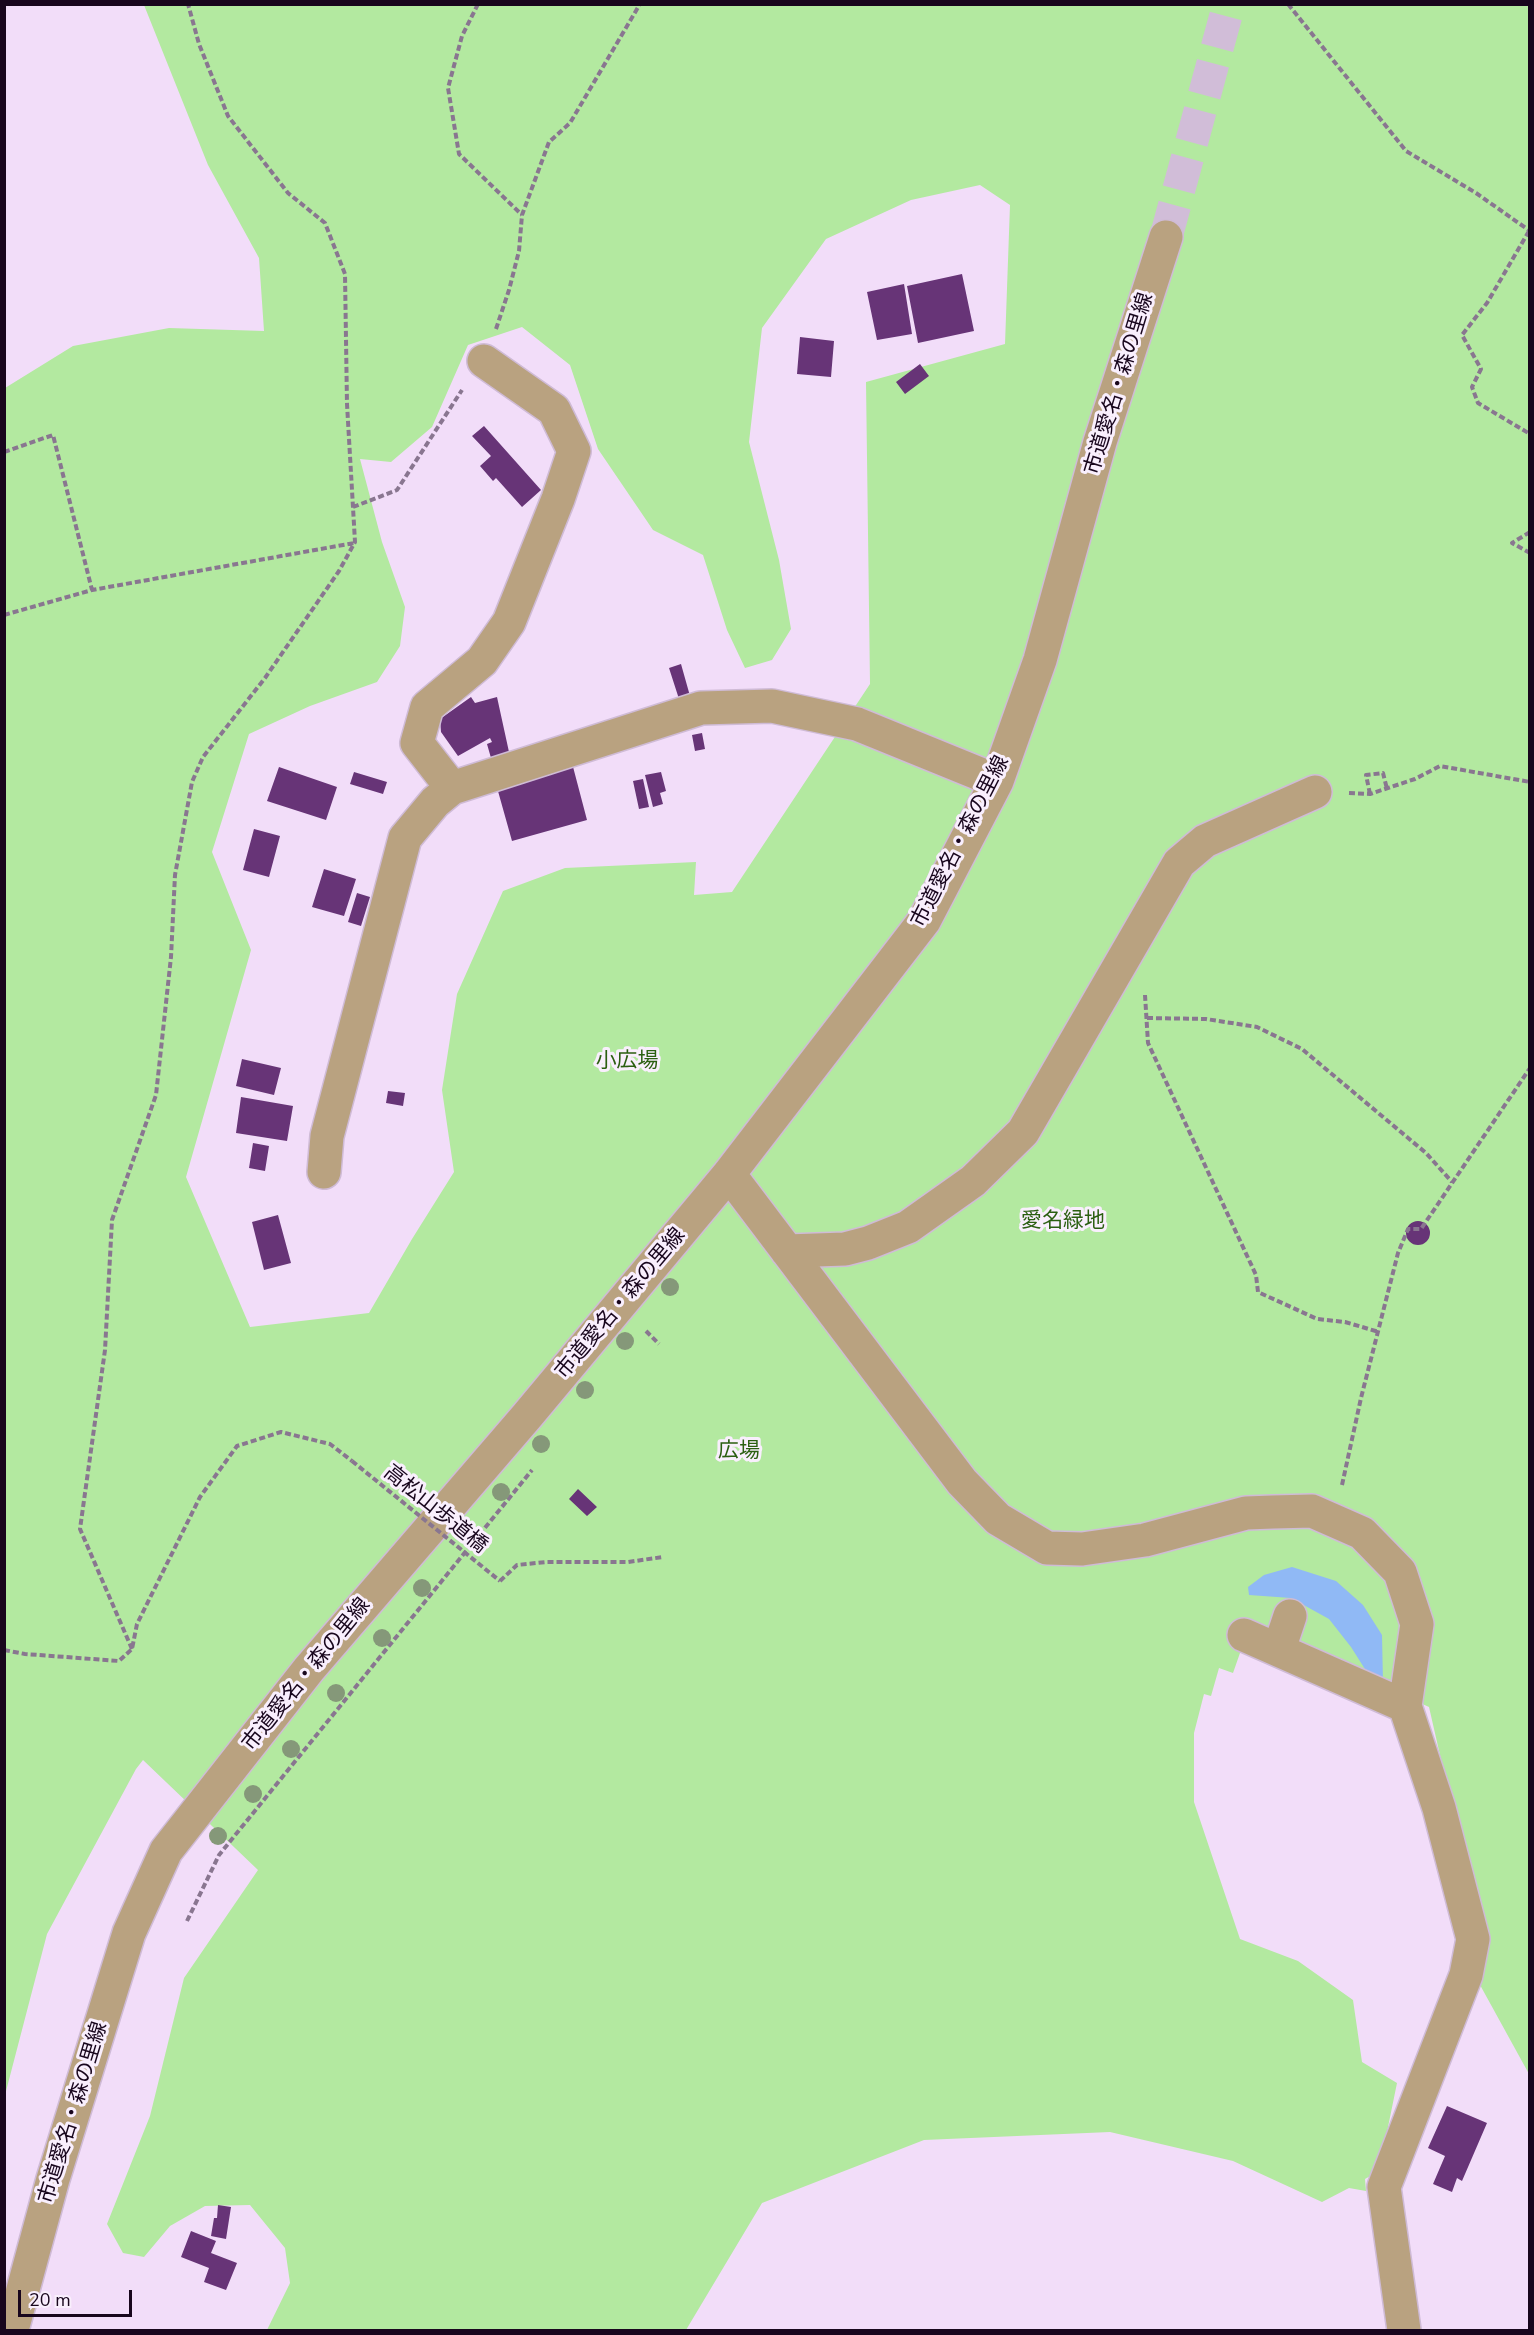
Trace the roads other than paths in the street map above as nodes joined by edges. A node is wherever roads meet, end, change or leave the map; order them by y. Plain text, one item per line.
1 (1166, 237) tunnel mouth
2 (484, 361) road end
3 (997, 781) junction
4 (452, 788) junction
5 (1315, 792) road end
6 (324, 1172) dead end
7 (729, 1174) junction
8 (787, 1251) junction
9 (1290, 1616) dead end
10 (1244, 1635) dead end
11 (1278, 1649) junction
12 (1405, 1706) junction
13 (12, 2331) edge
14 (1404, 2331) edge

1 - 3 street, 市道愛名・森の里線
2 - 4 street
3 - 4 street
3 - 7 street, 市道愛名・森の里線
4 - 6 street
5 - 8 street
7 - 8 street
7 - 13 street, 市道愛名・森の里線
8 - 12 street
9 - 11 street
10 - 11 street
11 - 12 street
12 - 14 street

